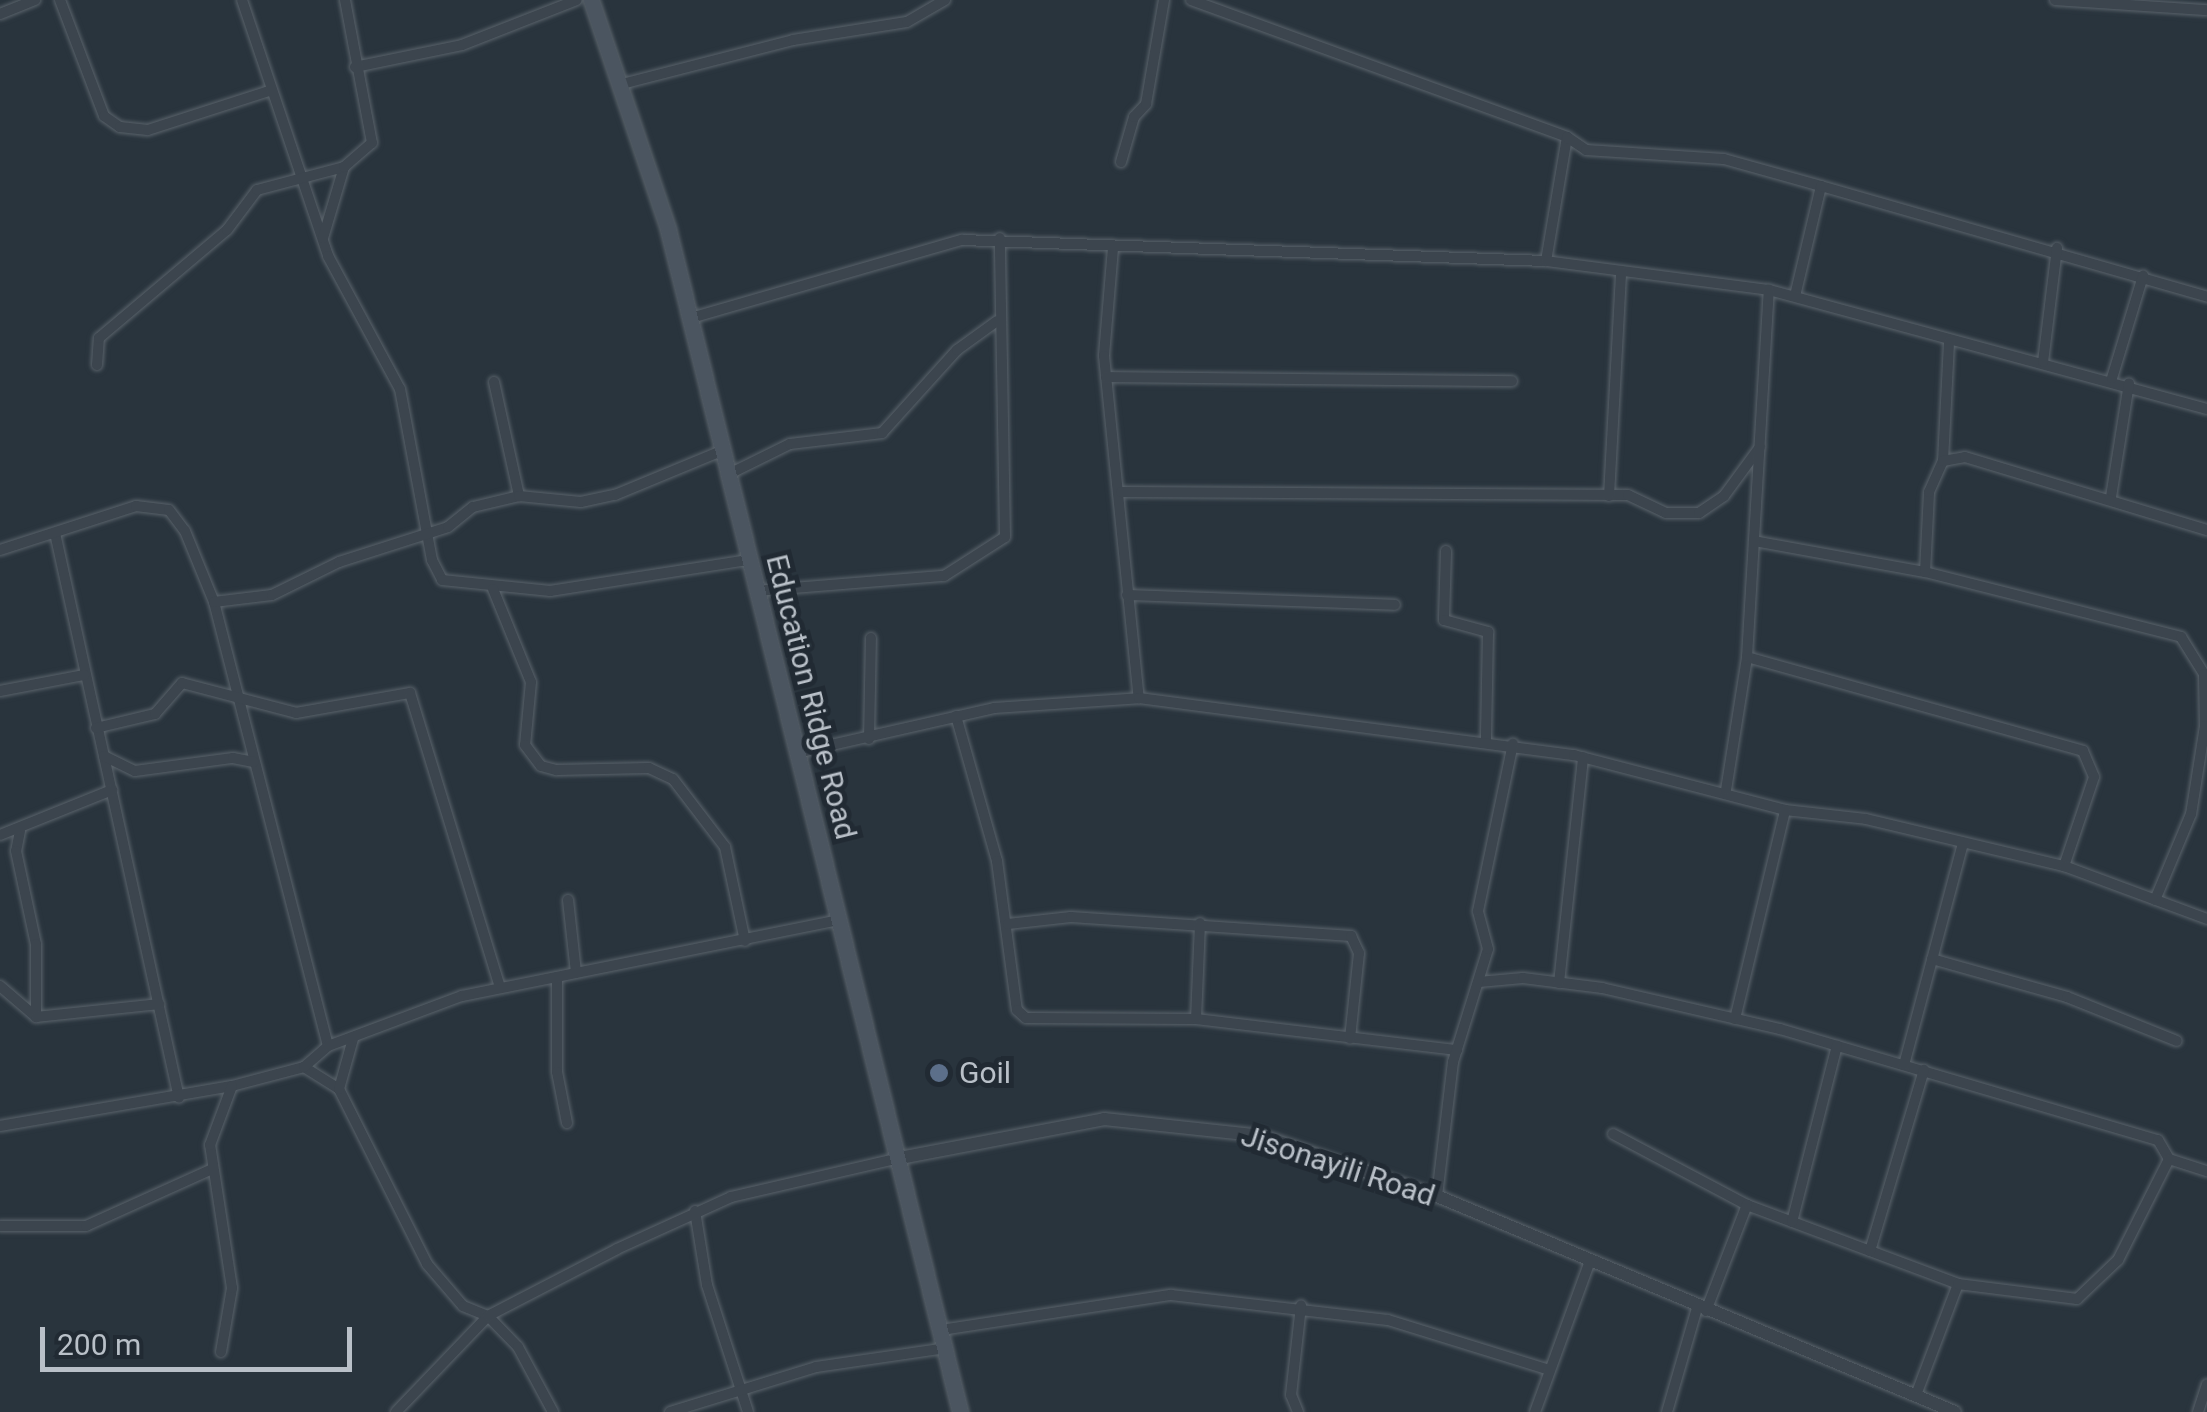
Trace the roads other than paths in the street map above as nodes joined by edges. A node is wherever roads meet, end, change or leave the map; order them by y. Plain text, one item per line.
1 (34, 0) edge
2 (60, 0) edge
3 (242, 0) edge
4 (345, 0) edge
5 (577, 0) edge
6 (590, 0) edge
7 (946, 0) edge
8 (1164, 0) edge
9 (1191, 0) edge
10 (1249, 0) edge
11 (2056, 0) edge
12 (2207, 10) edge
13 (0, 14) edge
14 (1244, 14) junction
15 (356, 67) junction
16 (622, 84) junction
17 (269, 91) junction
18 (1567, 137) junction
19 (1121, 162) dead end
20 (344, 166) junction
21 (301, 176) junction
22 (1822, 186) junction
23 (1000, 238) junction
24 (323, 240) junction
25 (1113, 248) junction
26 (2057, 248) junction
27 (1546, 261) junction
28 (1621, 271) junction
29 (2144, 276) junction
30 (1769, 290) junction
31 (1795, 296) junction
32 (2207, 297) edge
33 (691, 318) junction
34 (996, 321) junction
35 (1949, 341) junction
36 (2043, 362) junction
37 (97, 365) dead end
38 (1106, 377) junction
39 (2112, 378) junction
40 (1512, 381) dead end
41 (494, 382) dead end
42 (2129, 383) junction
43 (2207, 409) edge
44 (1760, 447) junction
45 (721, 451) junction
46 (1943, 461) junction
47 (727, 474) junction
48 (1121, 492) junction
49 (519, 496) junction
50 (1609, 496) junction
51 (2110, 497) junction
52 (429, 530) junction
53 (2207, 530) edge
54 (55, 533) junction
55 (1754, 541) junction
56 (0, 550) edge
57 (1446, 552) dead end
58 (749, 560) junction
59 (1925, 572) junction
60 (494, 589) junction
61 (756, 591) junction
62 (1127, 594) junction
63 (214, 602) junction
64 (1395, 605) dead end
65 (871, 638) dead end
66 (1747, 656) junction
67 (84, 676) junction
68 (0, 691) edge
69 (239, 695) junction
70 (1138, 698) junction
71 (956, 716) junction
72 (96, 728) junction
73 (869, 739) junction
74 (1486, 739) junction
75 (1513, 744) junction
76 (796, 754) junction
77 (104, 756) junction
78 (1583, 757) junction
79 (254, 762) junction
80 (112, 790) junction
81 (1726, 790) junction
82 (1785, 810) junction
83 (2207, 813) edge
84 (2191, 814) junction
85 (20, 831) junction
86 (0, 835) edge
87 (1963, 843) junction
88 (2064, 866) junction
89 (568, 900) dead end
90 (2156, 900) junction
91 (2207, 919) edge
92 (838, 920) junction
93 (1200, 923) junction
94 (1008, 924) junction
95 (745, 941) junction
96 (1932, 960) junction
97 (576, 973) junction
98 (557, 976) junction
99 (1479, 982) junction
100 (1560, 983) junction
101 (0, 986) edge
102 (500, 988) junction
103 (159, 1004) junction
104 (36, 1016) junction
105 (1196, 1018) junction
106 (1734, 1019) junction
107 (1350, 1039) junction
108 (353, 1040) junction
109 (2178, 1041) dead end
110 (328, 1046) junction
111 (1837, 1046) junction
112 (1457, 1050) junction
113 (1904, 1066) junction
114 (304, 1067) junction
115 (1924, 1070) junction
116 (232, 1086) junction
117 (339, 1089) junction
118 (179, 1098) junction
119 (567, 1123) dead end
120 (0, 1126) edge
121 (1613, 1134) dead end
122 (900, 1158) junction
123 (2169, 1159) junction
124 (212, 1169) junction
125 (2207, 1171) edge
126 (1437, 1196) junction
127 (1746, 1205) junction
128 (696, 1210) junction
129 (1792, 1222) junction
130 (0, 1226) edge
131 (1870, 1252) junction
132 (1590, 1261) junction
133 (1958, 1284) junction
134 (1301, 1306) junction
135 (1702, 1310) junction
136 (488, 1316) junction
137 (942, 1330) junction
138 (946, 1348) junction
139 (221, 1352) dead end
140 (1546, 1370) junction
141 (2207, 1384) edge
142 (741, 1389) junction
143 (1916, 1395) junction
144 (1930, 1407) edge
145 (396, 1412) edge
146 (553, 1412) edge
147 (670, 1412) edge
148 (748, 1412) edge
149 (960, 1412) edge
150 (1298, 1412) edge
151 (1535, 1412) edge
152 (1667, 1412) edge
153 (1954, 1412) edge
154 (2198, 1412) edge

1 - 13 street
2 - 17 street
3 - 17 street
4 - 15 street
5 - 15 street
6 - 16 main road, Education Ridge Road
7 - 16 street
8 - 19 street
9 - 14 street
10 - 14 street
11 - 12 street
14 - 18 street
15 - 20 street
16 - 33 main road, Education Ridge Road
17 - 21 street
18 - 22 street
18 - 27 street
20 - 21 street
20 - 24 street
21 - 24 street
21 - 37 street
22 - 26 street
22 - 31 street
23 - 25 street
23 - 33 street
23 - 34 street
24 - 52 street
25 - 27 street
25 - 38 street
26 - 29 street
26 - 36 street
27 - 28 street
28 - 30 street
28 - 50 street
29 - 32 street
29 - 39 street
30 - 31 street
30 - 44 street
31 - 35 street
33 - 45 main road, Education Ridge Road
34 - 47 street
34 - 61 street
35 - 36 street
35 - 46 street
36 - 39 street
38 - 40 street
38 - 48 street
39 - 42 street
41 - 49 street
42 - 43 street
42 - 51 street
44 - 50 street
44 - 55 street
45 - 47 main road, Education Ridge Road
45 - 49 street
46 - 51 street
46 - 59 street
47 - 58 main road, Education Ridge Road
48 - 50 street
48 - 62 street
49 - 52 street
51 - 53 street
52 - 60 street
52 - 63 street
54 - 56 street
54 - 63 street
54 - 67 street
55 - 59 street
55 - 66 street
57 - 74 street
58 - 60 street
58 - 61 main road, Education Ridge Road
59 - 84 street
60 - 95 street
61 - 76 main road, Education Ridge Road
62 - 64 street
62 - 70 street
63 - 69 street
65 - 73 street
66 - 81 street
66 - 88 street
67 - 68 street
67 - 72 street
69 - 72 street
69 - 79 street
69 - 102 street
70 - 71 street
70 - 74 street
71 - 73 street
71 - 94 street
72 - 77 street
73 - 76 street
74 - 75 street
75 - 78 street
75 - 99 street
76 - 92 main road, Education Ridge Road
77 - 79 street
77 - 80 street
78 - 81 street
78 - 100 street
79 - 110 street
80 - 85 street
80 - 103 street
81 - 82 street
82 - 87 street
82 - 106 street
83 - 84 street
84 - 90 street
85 - 86 street
85 - 104 street
87 - 88 street
87 - 96 street
88 - 90 street
89 - 97 street
90 - 91 street
92 - 95 street
92 - 122 main road, Education Ridge Road
93 - 94 street
93 - 105 street
93 - 107 street
94 - 105 street
95 - 97 street
96 - 109 street
96 - 113 street
97 - 98 street
98 - 102 street
98 - 119 street
99 - 100 street
99 - 112 street
100 - 106 street
101 - 104 street
102 - 108 street
103 - 104 street
103 - 118 street
105 - 107 street
106 - 111 street
107 - 112 street
108 - 110 street
108 - 117 street
110 - 114 street
111 - 113 street
111 - 129 street
112 - 126 street
113 - 115 street
114 - 116 street
114 - 117 street
115 - 123 street
115 - 131 street
116 - 118 street
116 - 124 street
117 - 136 street
118 - 120 street
121 - 127 street
122 - 126 street, Jisonayili Road
122 - 128 street, Jisonayili Road
122 - 137 main road, Education Ridge Road
123 - 125 street
123 - 133 street
124 - 130 street
124 - 139 street
126 - 132 street, Jisonayili Road
127 - 129 street
127 - 135 street
128 - 136 street, Jisonayili Road
128 - 142 street
129 - 131 street
131 - 133 street
132 - 135 street, Jisonayili Road
132 - 140 street
133 - 143 street
134 - 137 street
134 - 140 street
134 - 150 street
135 - 143 street, Jisonayili Road
135 - 152 street
136 - 145 street, Jisonayili Road
136 - 146 street
137 - 138 main road, Education Ridge Road
138 - 142 street
138 - 149 main road, Education Ridge Road
140 - 151 street
141 - 154 street
142 - 147 street
142 - 148 street
143 - 144 street, Jisonayili Road
144 - 153 street, Jisonayili Road

